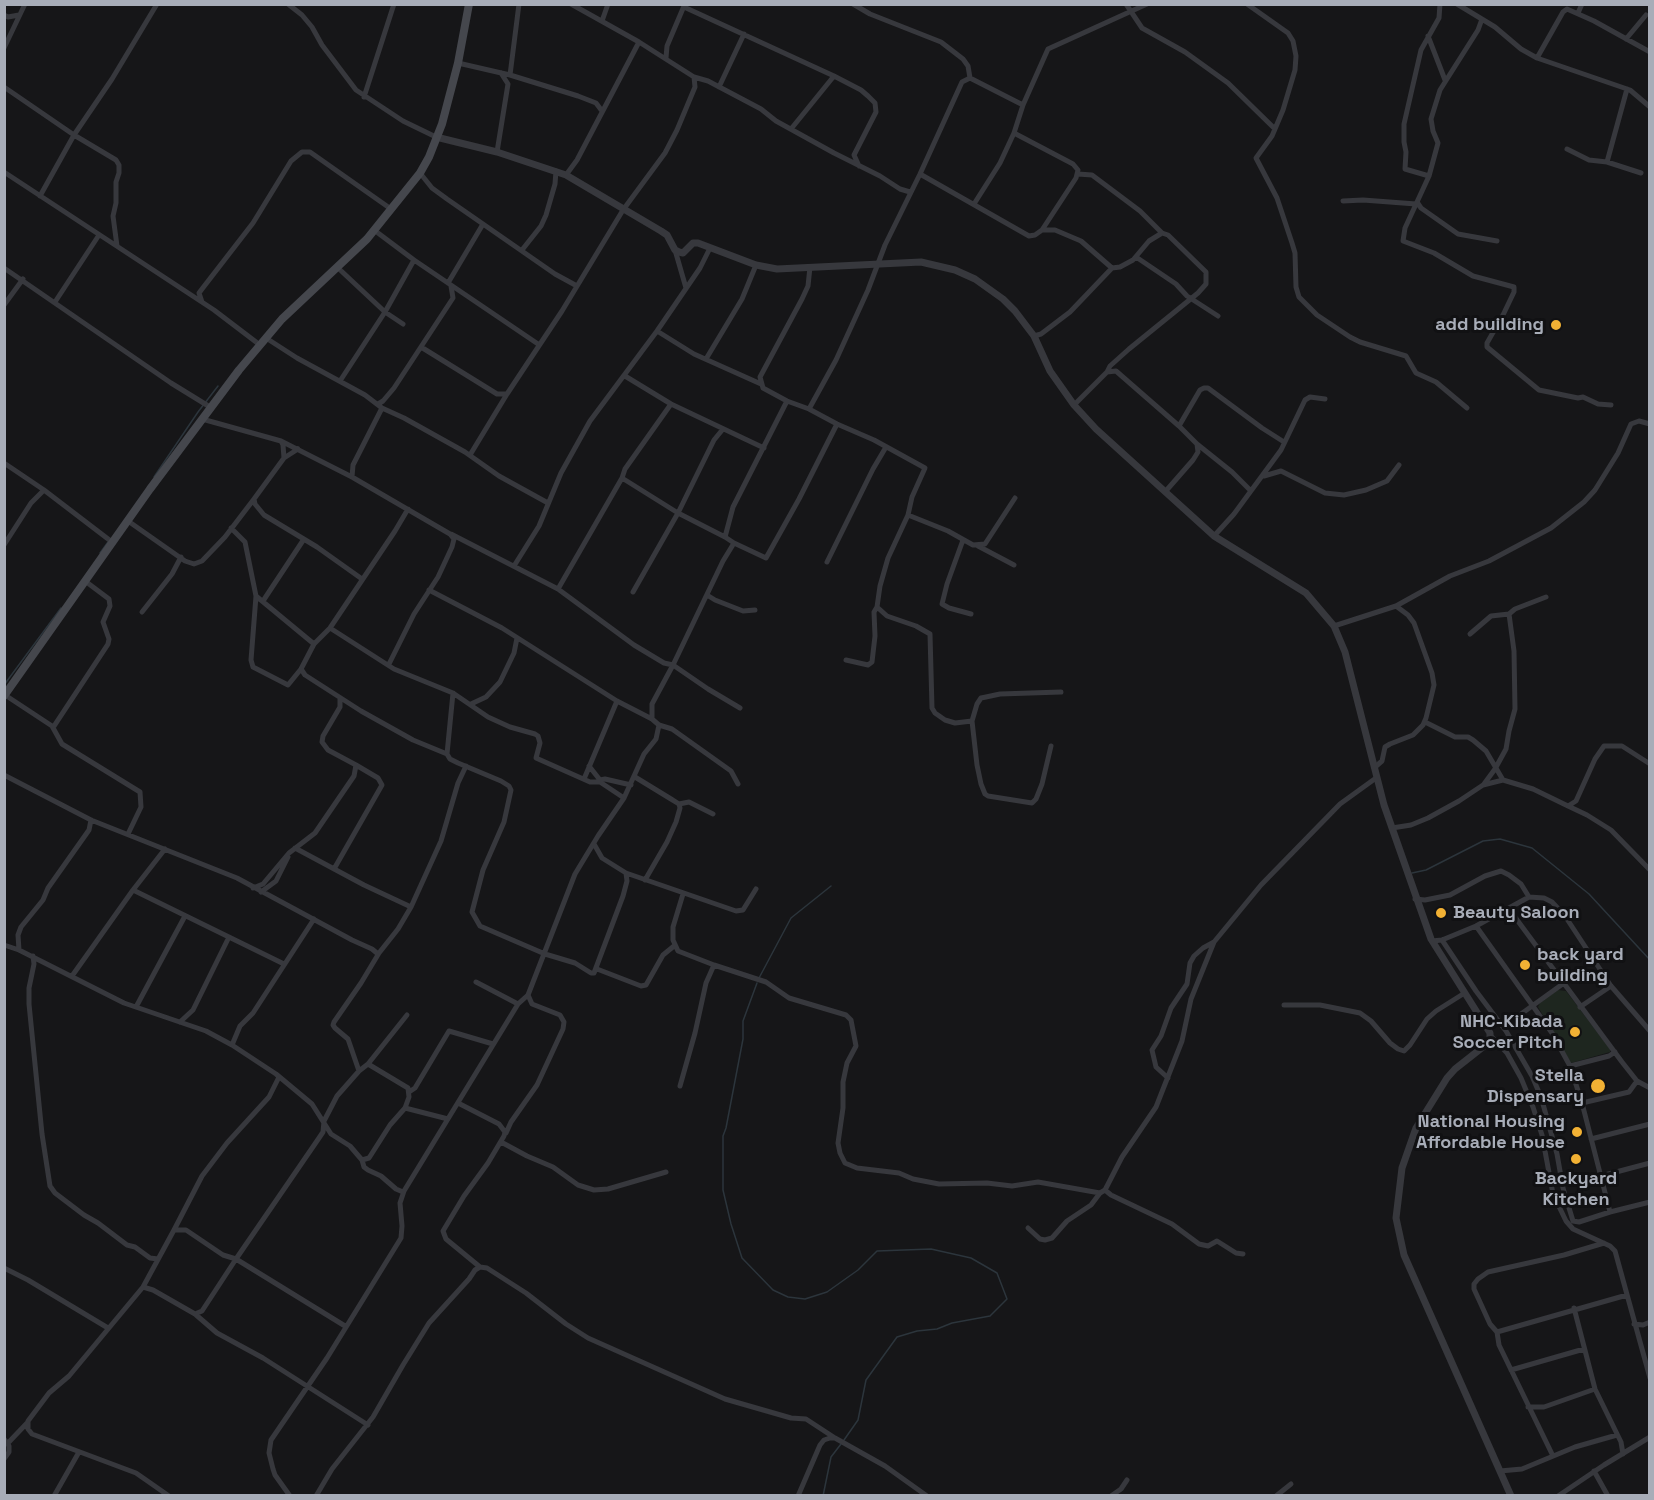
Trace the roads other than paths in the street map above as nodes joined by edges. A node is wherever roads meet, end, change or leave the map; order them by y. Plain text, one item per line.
1 (25, 4) edge
2 (157, 4) edge
3 (288, 4) edge
4 (394, 4) edge
5 (469, 4) edge
6 (519, 4) edge
7 (571, 4) edge
8 (608, 4) edge
9 (854, 4) edge
10 (1126, 4) edge
11 (1246, 4) edge
12 (1440, 4) edge
13 (1456, 4) edge
14 (1582, 4) edge
15 (1147, 5) edge
16 (685, 6) edge
17 (1131, 11) junction
18 (1578, 13) junction
19 (4, 15) edge
20 (19, 15) junction
21 (1646, 15) dead end
22 (1482, 19) junction
23 (602, 21) junction
24 (744, 34) junction
25 (1428, 36) junction
26 (1626, 39) junction
27 (639, 42) junction
28 (4, 48) edge
29 (1650, 52) edge
30 (666, 58) junction
31 (1537, 58) junction
32 (458, 63) junction
33 (501, 73) junction
34 (510, 75) junction
35 (834, 76) junction
36 (694, 77) junction
37 (970, 78) junction
38 (1445, 80) junction
39 (4, 87) edge
40 (719, 87) junction
41 (1627, 89) junction
42 (364, 97) junction
43 (607, 101) junction
44 (596, 103) junction
45 (1023, 105) junction
46 (1650, 107) edge
47 (602, 111) junction
48 (791, 129) junction
49 (1275, 129) junction
50 (1014, 133) junction
51 (74, 135) junction
52 (436, 137) junction
53 (1567, 148) dead end
54 (497, 152) junction
55 (1607, 162) junction
56 (859, 166) junction
57 (556, 171) junction
58 (4, 172) edge
59 (420, 173) junction
60 (1641, 173) dead end
61 (920, 174) junction
62 (1078, 174) junction
63 (566, 175) junction
64 (1429, 176) junction
65 (910, 192) junction
66 (39, 196) junction
67 (1343, 201) dead end
68 (1417, 203) junction
69 (974, 204) junction
70 (391, 208) junction
71 (622, 210) junction
72 (483, 224) junction
73 (374, 230) junction
74 (1042, 230) junction
75 (1162, 233) junction
76 (99, 235) junction
77 (1497, 242) dead end
78 (117, 246) junction
79 (710, 248) junction
80 (522, 250) junction
81 (675, 250) junction
82 (1136, 257) junction
83 (414, 260) junction
84 (877, 264) junction
85 (756, 265) junction
86 (337, 267) junction
87 (810, 267) junction
88 (4, 268) edge
89 (1112, 268) junction
90 (23, 279) junction
91 (449, 284) junction
92 (577, 286) junction
93 (686, 288) junction
94 (460, 292) junction
95 (453, 298) junction
96 (1192, 298) junction
97 (55, 302) junction
98 (202, 302) junction
99 (4, 304) edge
100 (385, 312) junction
101 (1218, 316) dead end
102 (403, 324) dead end
103 (657, 331) junction
104 (1034, 336) junction
105 (263, 341) junction
106 (538, 344) junction
107 (421, 347) junction
108 (706, 359) junction
109 (1107, 372) junction
110 (625, 376) junction
111 (340, 381) junction
112 (761, 384) junction
113 (507, 394) junction
114 (1325, 399) dead end
115 (787, 401) junction
116 (671, 404) junction
117 (1074, 405) junction
118 (1611, 405) dead end
119 (380, 406) junction
120 (210, 407) junction
121 (1467, 408) dead end
122 (809, 409) junction
123 (202, 419) junction
124 (837, 424) junction
125 (1650, 424) edge
126 (1179, 426) junction
127 (723, 429) junction
128 (281, 441) junction
129 (1284, 442) junction
130 (1197, 444) junction
131 (886, 447) junction
132 (764, 448) junction
133 (298, 449) junction
134 (470, 455) junction
135 (284, 458) junction
136 (4, 463) edge
137 (354, 465) junction
138 (1399, 465) dead end
139 (340, 471) junction
140 (1263, 476) junction
141 (352, 477) junction
142 (622, 478) junction
143 (44, 490) junction
144 (1251, 491) junction
145 (1165, 492) junction
146 (1015, 498) dead end
147 (254, 500) junction
148 (398, 503) junction
149 (548, 503) junction
150 (408, 509) junction
151 (678, 513) junction
152 (908, 515) junction
153 (400, 520) junction
154 (128, 521) junction
155 (231, 528) junction
156 (450, 534) junction
157 (1214, 536) junction
158 (725, 537) junction
159 (304, 539) junction
160 (963, 540) junction
161 (112, 542) junction
162 (734, 543) junction
163 (4, 545) edge
164 (978, 546) junction
165 (181, 557) junction
166 (827, 562) dead end
167 (1014, 565) dead end
168 (514, 566) junction
169 (362, 579) junction
170 (85, 581) junction
171 (558, 589) junction
172 (429, 590) junction
173 (633, 592) dead end
174 (707, 595) junction
175 (256, 596) junction
176 (1546, 597) dead end
177 (263, 601) junction
178 (1396, 606) junction
179 (877, 607) junction
180 (755, 610) dead end
181 (142, 612) dead end
182 (971, 614) dead end
183 (1509, 614) junction
184 (1334, 626) junction
185 (330, 628) junction
186 (1470, 634) dead end
187 (517, 638) junction
188 (315, 644) junction
189 (846, 660) dead end
190 (389, 664) junction
191 (673, 665) junction
192 (301, 669) junction
193 (453, 693) junction
194 (1061, 693) dead end
195 (5, 695) edge
196 (340, 698) junction
197 (617, 701) junction
198 (471, 704) junction
199 (740, 708) dead end
200 (652, 719) junction
201 (972, 720) junction
202 (1425, 722) junction
203 (659, 725) junction
204 (54, 726) dead end
205 (1051, 746) dead end
206 (447, 754) junction
207 (1650, 764) edge
208 (356, 765) junction
209 (466, 766) junction
210 (590, 766) junction
211 (1374, 768) junction
212 (1495, 769) junction
213 (4, 775) edge
214 (635, 777) junction
215 (1376, 778) junction
216 (584, 779) junction
217 (1503, 780) junction
218 (600, 781) junction
219 (738, 784) dead end
220 (631, 785) junction
221 (1483, 785) junction
222 (624, 798) junction
223 (679, 804) junction
224 (1568, 806) junction
225 (713, 814) dead end
226 (91, 820) junction
227 (1392, 828) junction
228 (128, 834) junction
229 (594, 844) junction
230 (295, 848) junction
231 (165, 849) junction
232 (589, 850) junction
233 (289, 853) junction
234 (598, 853) junction
235 (334, 869) junction
236 (1650, 870) edge
237 (626, 873) junction
238 (645, 880) junction
239 (253, 888) junction
240 (756, 889) dead end
241 (133, 890) junction
242 (261, 892) junction
243 (683, 894) junction
244 (1529, 897) junction
245 (1415, 898) junction
246 (411, 907) junction
247 (1509, 909) junction
248 (185, 916) junction
249 (314, 919) junction
250 (1476, 926) junction
251 (229, 937) junction
252 (1442, 940) junction
253 (1432, 941) junction
254 (1214, 942) junction
255 (4, 945) edge
256 (674, 946) junction
257 (19, 950) junction
258 (378, 954) junction
259 (545, 954) junction
260 (33, 956) junction
261 (284, 964) junction
262 (714, 965) junction
263 (596, 971) junction
264 (72, 976) junction
265 (476, 982) dead end
266 (1564, 983) junction
267 (1611, 986) junction
268 (1463, 994) junction
269 (528, 995) junction
270 (518, 1004) junction
271 (1284, 1005) dead end
272 (1533, 1005) junction
273 (1580, 1007) junction
274 (136, 1008) junction
275 (407, 1015) dead end
276 (180, 1022) junction
277 (1503, 1027) junction
278 (1650, 1031) edge
279 (1490, 1034) junction
280 (493, 1044) junction
281 (232, 1045) junction
282 (1615, 1052) junction
283 (368, 1064) junction
284 (1570, 1066) junction
285 (359, 1071) junction
286 (279, 1077) junction
287 (1168, 1078) junction
288 (1637, 1081) junction
289 (680, 1086) dead end
290 (1650, 1088) edge
291 (409, 1092) junction
292 (458, 1102) junction
293 (1582, 1103) junction
294 (405, 1108) junction
295 (448, 1119) junction
296 (324, 1121) junction
297 (511, 1122) junction
298 (1650, 1124) edge
299 (501, 1126) junction
300 (331, 1134) junction
301 (319, 1138) junction
302 (503, 1139) junction
303 (1591, 1140) junction
304 (362, 1160) junction
305 (1650, 1163) edge
306 (666, 1172) dead end
307 (1600, 1176) junction
308 (1103, 1191) junction
309 (404, 1192) junction
310 (1650, 1202) edge
311 (1610, 1212) junction
312 (1028, 1228) dead end
313 (174, 1230) junction
314 (1604, 1243) junction
315 (1243, 1254) dead end
316 (150, 1258) junction
317 (158, 1259) junction
318 (236, 1259) junction
319 (480, 1267) junction
320 (4, 1268) edge
321 (153, 1269) junction
322 (143, 1287) junction
323 (1627, 1295) junction
324 (1574, 1308) junction
325 (195, 1314) junction
326 (1650, 1322) edge
327 (1634, 1324) junction
328 (345, 1326) junction
329 (108, 1328) junction
330 (1497, 1332) junction
331 (1584, 1350) junction
332 (1511, 1370) junction
333 (1650, 1378) edge
334 (308, 1385) junction
335 (1595, 1389) junction
336 (1528, 1407) junction
337 (28, 1421) junction
338 (368, 1425) junction
339 (1617, 1435) junction
340 (1650, 1437) edge
341 (835, 1438) junction
342 (6, 1441) edge
343 (1621, 1442) junction
344 (1635, 1447) junction
345 (79, 1452) junction
346 (1623, 1454) junction
347 (1553, 1456) junction
348 (4, 1459) edge
349 (1500, 1471) junction
350 (1594, 1472) junction
351 (1127, 1480) dead end
352 (1291, 1484) dead end
353 (54, 1496) edge
354 (169, 1496) edge
355 (291, 1496) edge
356 (316, 1496) edge
357 (798, 1496) edge
358 (927, 1496) edge
359 (1111, 1496) edge
360 (1276, 1496) edge
361 (1511, 1496) edge
362 (1558, 1496) edge
363 (1608, 1496) edge

1 - 20 street
2 - 51 street
3 - 42 street
4 - 42 street
5 - 32 main road
6 - 34 street
7 - 23 street
8 - 23 street
9 - 37 street
10 - 17 street
11 - 49 street
12 - 25 street
13 - 22 street
14 - 18 street
15 - 17 street
16 - 24 street
16 - 30 street
17 - 45 street
17 - 49 street
18 - 26 street
18 - 31 street
19 - 20 street
20 - 28 street
21 - 26 street
22 - 31 street
22 - 38 street
23 - 27 street
24 - 35 street
24 - 40 street
25 - 38 street
25 - 64 street
26 - 29 street
27 - 30 street
27 - 43 street
30 - 36 street
31 - 41 street
32 - 33 street
32 - 52 main road
33 - 34 street
33 - 54 street
34 - 44 street
35 - 48 street
35 - 56 street
36 - 40 street
36 - 71 street
37 - 45 street
37 - 61 street
38 - 64 street
39 - 51 street
40 - 48 street
41 - 46 street
41 - 55 street
42 - 52 street
43 - 44 street
43 - 47 street
44 - 47 street
45 - 50 street
47 - 63 street
48 - 56 street
49 - 121 street
50 - 62 street
50 - 69 street
51 - 66 street
51 - 78 street
52 - 54 street
52 - 59 main road
53 - 55 street
54 - 57 street
55 - 60 street
56 - 65 street
57 - 63 street
57 - 80 street
58 - 66 street
59 - 70 main road
59 - 72 street
61 - 65 street
61 - 69 street
62 - 74 street
62 - 75 street
63 - 71 street
64 - 68 street
65 - 84 street
66 - 76 street
67 - 68 street
68 - 77 street
68 - 118 street
69 - 74 street
70 - 73 main road
70 - 98 street
71 - 81 street
71 - 92 street
72 - 80 street
72 - 91 street
73 - 83 street
73 - 86 main road
74 - 89 street
75 - 82 street
75 - 96 street
76 - 78 street
76 - 97 street
78 - 98 street
79 - 81 street
79 - 85 street
79 - 93 street
80 - 92 street
81 - 93 street
82 - 89 street
82 - 96 street
83 - 91 street
83 - 100 street
84 - 87 street
84 - 104 street
84 - 122 street
85 - 87 street
85 - 108 street
86 - 100 street
86 - 105 main road
87 - 112 street
88 - 90 street
89 - 104 street
90 - 97 street
90 - 99 street
91 - 94 street
91 - 95 street
92 - 106 street
93 - 103 street
94 - 95 street
94 - 106 street
95 - 107 street
96 - 101 street
96 - 109 street
97 - 120 street
98 - 105 street
100 - 102 street
100 - 111 street
103 - 108 street
103 - 110 street
104 - 117 street
105 - 111 street
105 - 120 main road
106 - 113 street
107 - 113 street
107 - 119 street
108 - 112 street
109 - 117 street
109 - 126 street
110 - 116 street
110 - 149 street
111 - 119 street
112 - 115 street
113 - 134 street
114 - 129 street
115 - 122 street
115 - 132 street
116 - 127 street
116 - 142 street
117 - 145 street
119 - 134 street
119 - 137 street
120 - 123 main road
122 - 124 street
123 - 128 street
123 - 154 main road
124 - 131 street
124 - 162 street
125 - 178 street
126 - 129 street
126 - 130 street
127 - 132 street
127 - 151 street
128 - 133 street
128 - 135 street
129 - 140 street
130 - 144 street
130 - 145 street
131 - 152 street
131 - 166 street
132 - 158 street
133 - 135 street
133 - 139 street
134 - 149 street
135 - 147 street
136 - 143 street
137 - 139 street
137 - 141 street
138 - 140 street
139 - 141 street
140 - 144 street
141 - 148 street
142 - 151 street
142 - 171 street
143 - 161 street
143 - 163 street
144 - 157 street
145 - 157 street
146 - 164 street
147 - 155 street
147 - 159 street
148 - 150 street
148 - 153 street
149 - 168 street
150 - 153 street
150 - 156 street
151 - 158 street
151 - 173 street
152 - 160 street
152 - 179 street
153 - 169 street
154 - 161 main road
154 - 165 street
155 - 165 street
155 - 175 street
156 - 168 street
156 - 172 street
157 - 184 street
158 - 162 street
159 - 169 street
159 - 177 street
160 - 164 street
160 - 182 street
161 - 170 main road
162 - 174 street
164 - 167 street
165 - 181 street
168 - 171 street
169 - 185 street
170 - 195 main road
170 - 204 street
171 - 191 street
172 - 187 street
172 - 190 street
174 - 180 street
174 - 191 street
175 - 177 street
175 - 192 street
176 - 183 street
177 - 188 street
178 - 184 street
178 - 202 street
179 - 189 street
179 - 201 street
183 - 186 street
183 - 212 street
184 - 211 street
185 - 188 street
185 - 190 street
187 - 197 street
187 - 198 street
188 - 192 street
190 - 193 street
191 - 199 street
191 - 200 street
192 - 196 street
193 - 198 street
193 - 206 street
194 - 201 street
195 - 228 street
196 - 206 street
196 - 208 street
197 - 200 street
197 - 210 street
198 - 216 street
200 - 203 street
201 - 205 street
202 - 211 street
202 - 212 street
203 - 214 street
203 - 219 street
206 - 209 street
207 - 224 street
208 - 230 street
208 - 235 street
209 - 246 street
209 - 259 street
210 - 216 street
210 - 218 street
211 - 215 street
212 - 217 street
212 - 221 street
213 - 226 street
214 - 220 street
214 - 223 street
215 - 227 street
215 - 254 street
216 - 218 street
217 - 221 street
217 - 224 street
218 - 220 street
218 - 222 street
220 - 222 street
221 - 227 street
222 - 229 street
223 - 225 street
223 - 238 street
224 - 236 street
226 - 228 street
226 - 257 street
227 - 245 street
228 - 231 street
229 - 232 street
229 - 234 street
230 - 233 street
230 - 235 street
231 - 239 street
231 - 241 street
232 - 234 street
232 - 259 street
233 - 239 street
233 - 242 street
234 - 237 street
235 - 246 street
237 - 238 street
237 - 263 street
238 - 243 street
239 - 242 street
240 - 243 street
241 - 248 street
241 - 264 street
242 - 249 street
243 - 256 street
244 - 245 street
244 - 247 street
244 - 267 street
245 - 253 street
246 - 258 street
247 - 250 street
247 - 266 street
248 - 251 street
248 - 274 street
249 - 258 street
249 - 261 street
250 - 252 street
250 - 272 street
251 - 261 street
251 - 276 street
252 - 253 street
252 - 277 street
253 - 268 street
254 - 287 street
254 - 287 street
255 - 257 street
256 - 262 street
256 - 263 street
257 - 260 street
258 - 285 street
259 - 263 street
259 - 269 street
260 - 264 street
260 - 316 street
261 - 281 street
262 - 289 street
262 - 308 street
264 - 274 street
265 - 270 street
266 - 272 street
266 - 273 street
267 - 273 street
267 - 278 street
268 - 271 street
268 - 279 street
269 - 270 street
269 - 297 street
270 - 280 street
272 - 277 street
272 - 284 street
273 - 282 street
274 - 276 street
275 - 283 street
276 - 281 street
277 - 311 street
279 - 314 street
279 - 349 street
280 - 291 street
280 - 292 street
281 - 286 street
282 - 284 street
282 - 288 street
283 - 285 street
283 - 291 street
284 - 293 street
285 - 296 street
286 - 296 street
286 - 313 street
287 - 308 street
288 - 290 street
288 - 293 street
291 - 294 street
292 - 295 street
292 - 299 street
293 - 303 street
294 - 295 street
294 - 304 street
295 - 309 street
296 - 300 street
296 - 301 street
297 - 299 street
297 - 302 street
298 - 303 street
299 - 302 street
300 - 301 street
300 - 304 street
301 - 318 street
302 - 306 street
302 - 319 street
303 - 307 street
304 - 309 street
305 - 307 street
307 - 311 street
308 - 312 street
308 - 315 street
309 - 328 street
310 - 311 street
313 - 317 street
313 - 318 street
314 - 323 street
314 - 330 street
316 - 317 street
316 - 321 street
317 - 321 street
318 - 325 street
318 - 328 street
319 - 338 street
319 - 341 street
320 - 329 street
321 - 322 street
322 - 325 street
322 - 329 street
323 - 324 street
323 - 327 street
324 - 330 street
324 - 331 street
325 - 334 street
326 - 327 street
327 - 333 street
328 - 334 street
329 - 337 street
330 - 332 street
331 - 332 street
331 - 335 street
332 - 336 street
334 - 338 street
334 - 355 street
335 - 336 street
335 - 339 street
336 - 347 street
337 - 342 street
337 - 345 street
338 - 356 street
339 - 343 street
339 - 347 street
340 - 344 street
341 - 357 street
341 - 358 street
342 - 348 street
343 - 344 street
343 - 346 street
344 - 346 street
345 - 353 street
345 - 354 street
346 - 350 street
347 - 349 street
349 - 361 street
350 - 362 street
350 - 363 street
351 - 359 street
352 - 360 street

